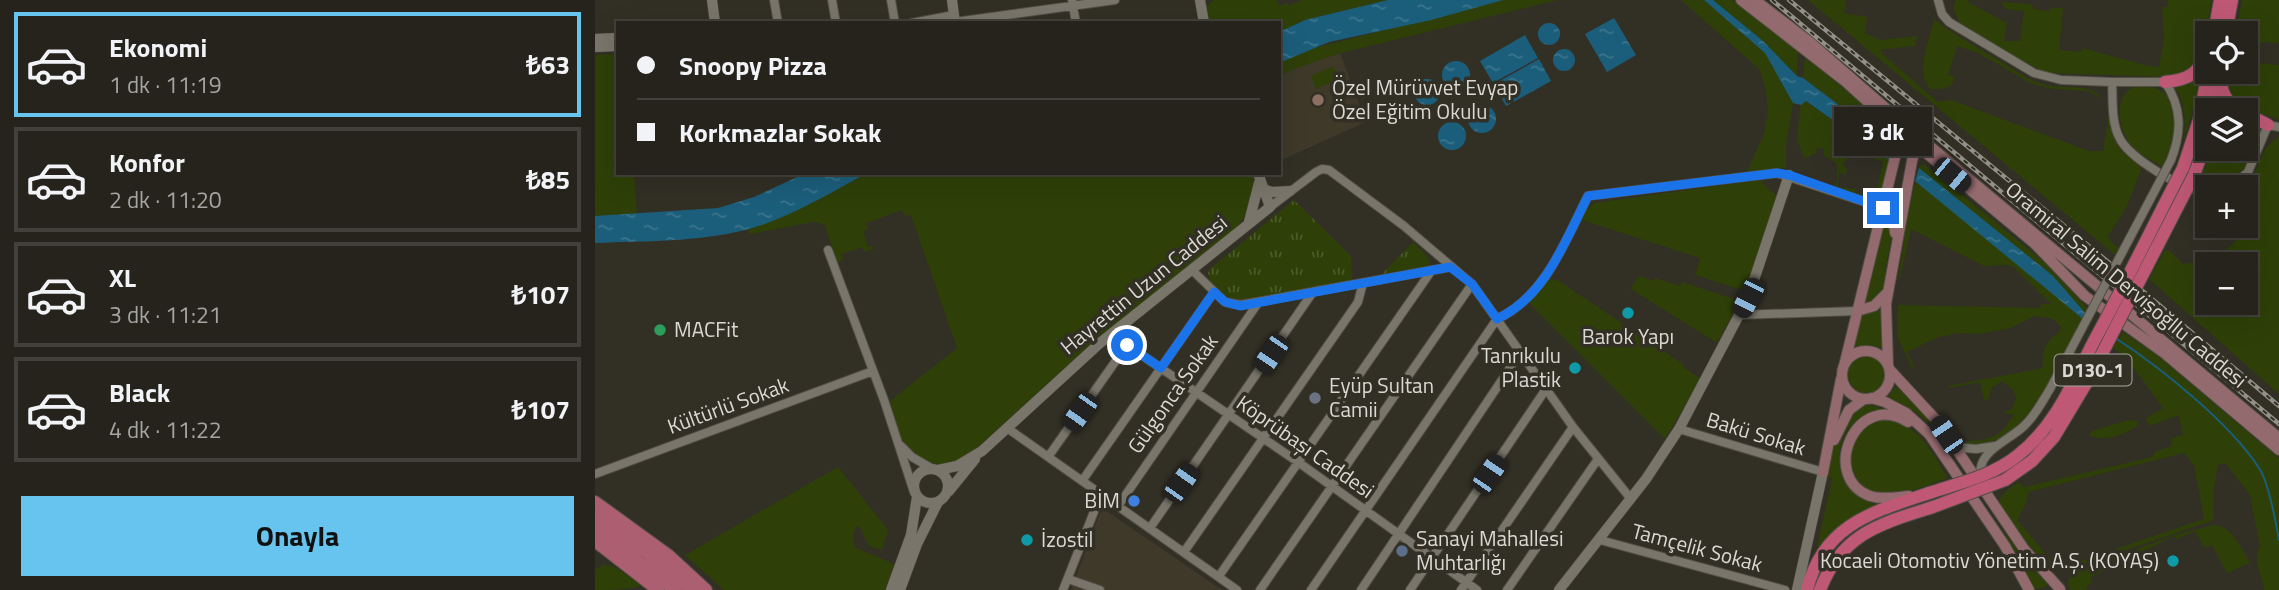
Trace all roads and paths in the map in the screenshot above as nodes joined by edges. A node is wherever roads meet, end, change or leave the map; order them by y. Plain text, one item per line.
1 (712, 0) edge
2 (774, 0) edge
3 (832, 0) edge
4 (891, 0) edge
5 (952, 0) edge
6 (1115, 0) edge
7 (1200, 0) edge
8 (1741, 0) edge
9 (1755, 0) edge
10 (1938, 0) edge
11 (2227, 2) edge
12 (1073, 3) edge
13 (955, 20) edge
14 (715, 21) edge
15 (778, 21) edge
16 (836, 21) edge
17 (895, 21) edge
18 (1076, 21) edge
19 (1204, 21) edge
20 (2218, 21) edge
21 (2226, 21) edge
22 (616, 38) edge
23 (595, 39) edge
24 (616, 46) edge
25 (595, 47) edge
26 (2195, 73) edge
27 (2112, 82) junction
28 (2165, 82) junction
29 (2206, 84) edge
30 (2258, 119) edge
31 (2274, 126) edge
32 (1904, 130) junction
33 (1918, 141) junction
34 (1931, 158) junction
35 (2195, 161) edge
36 (1912, 164) junction
37 (2189, 172) junction
38 (1789, 175) junction
39 (2245, 175) edge
40 (1260, 180) edge
41 (2195, 189) edge
42 (1290, 191) junction
43 (1270, 206) junction
44 (1883, 208) junction
45 (1248, 224) junction
46 (828, 250) dead end
47 (1895, 260) junction
48 (1450, 267) junction
49 (1192, 270) junction
50 (1432, 271) junction
51 (1363, 283) junction
52 (1472, 284) junction
53 (1889, 290) junction
54 (1214, 292) junction
55 (1313, 292) junction
56 (1258, 303) junction
57 (1857, 311) junction
58 (1739, 315) junction
59 (1497, 319) junction
60 (1111, 334) junction
61 (1127, 345) junction
62 (1520, 353) junction
63 (1889, 367) junction
64 (1161, 368) junction
65 (1843, 368) junction
66 (873, 371) junction
67 (1546, 389) junction
68 (1195, 392) junction
69 (1868, 399) junction
70 (1229, 415) junction
71 (1573, 426) junction
72 (1007, 428) junction
73 (1679, 429) junction
74 (2279, 438) edge
75 (1262, 439) junction
76 (897, 440) junction
77 (1995, 446) junction
78 (1955, 447) junction
79 (1941, 450) junction
80 (2279, 450) edge
81 (982, 451) junction
82 (1048, 457) junction
83 (1598, 459) junction
84 (1298, 462) junction
85 (935, 469) junction
86 (1823, 472) junction
87 (595, 474) edge
88 (1082, 481) junction
89 (1332, 487) junction
90 (948, 491) junction
91 (1983, 492) junction
92 (916, 494) junction
93 (1101, 494) junction
94 (1929, 494) junction
95 (1631, 499) junction
96 (595, 502) edge
97 (938, 502) junction
98 (1118, 506) junction
99 (1365, 510) junction
100 (595, 516) edge
101 (595, 528) edge
102 (1150, 528) junction
103 (1399, 534) junction
104 (1600, 540) junction
105 (595, 541) edge
106 (1843, 550) junction
107 (1184, 552) junction
108 (1432, 558) junction
109 (2017, 566) junction
110 (1219, 576) junction
111 (1068, 579) junction
112 (1464, 586) edge
113 (1081, 587) edge
114 (658, 590) edge
115 (675, 590) edge
116 (691, 590) edge
117 (706, 590) edge
118 (891, 590) edge
119 (900, 590) edge
120 (1063, 590) edge
121 (1100, 590) edge
122 (1237, 590) edge
123 (1260, 590) edge
124 (1311, 590) edge
125 (1361, 590) edge
126 (1410, 590) edge
127 (1477, 590) edge
128 (1507, 590) edge
129 (1559, 590) edge
130 (1785, 590) edge
131 (1797, 590) edge
132 (1807, 590) edge
133 (1820, 590) edge
134 (1830, 590) edge
135 (2019, 590) edge
136 (2029, 590) edge
137 (2046, 590) edge
138 (2061, 590) edge

1 - 14 street
2 - 15 street
3 - 16 street
4 - 17 street
5 - 13 street
6 - 12 street
7 - 19 street
8 - 32 main road, Oramiral Salim Dervişoğllu Caddesi
9 - 32 main road, Oramiral Salim Dervişoğllu Caddesi
10 - 27 street
11 - 20 highway
11 - 21 highway
12 - 13 street
12 - 18 street
22 - 23 street
24 - 25 street
26 - 28 highway
27 - 28 street
27 - 41 street
28 - 77 street, bridge
29 - 37 highway, D130-1
30 - 31 highway
31 - 39 street
32 - 33 main road, Oramiral Salim Dervişoğllu Caddesi
32 - 44 main road
33 - 34 main road, Oramiral Salim Dervişoğllu Caddesi
33 - 36 main road
33 - 74 main road, Oramiral Salim Dervişoğllu Caddesi
34 - 36 main road
34 - 80 main road, Oramiral Salim Dervişoğllu Caddesi
35 - 37 highway, D130-1
36 - 47 main road
37 - 94 highway, D130-1, bridge
37 - 106 highway, D130-1, bridge
38 - 44 street
38 - 58 street
38 - 59 street
40 - 42 street
40 - 43 street
40 - 45 street
42 - 43 street
42 - 48 street
43 - 45 street, Hayrettin Uzun Caddesi
44 - 47 main road
44 - 57 main road
45 - 49 street, Hayrettin Uzun Caddesi
46 - 66 street
47 - 53 main road
48 - 50 street
48 - 52 street
49 - 54 street
49 - 60 street, Hayrettin Uzun Caddesi
50 - 51 street
50 - 84 street
51 - 55 street
51 - 75 street
52 - 59 street
52 - 89 street
53 - 57 main road
53 - 63 main road
54 - 56 street
54 - 64 street
55 - 56 street
55 - 70 street
56 - 68 street, Gülgonca Sokak
57 - 58 street
57 - 65 main road
58 - 73 street
59 - 62 street
59 - 99 street
60 - 61 street, Köprübaşı Caddesi
60 - 72 street, Hayrettin Uzun Caddesi
61 - 64 street, Köprübaşı Caddesi
61 - 82 street
62 - 67 street
62 - 103 street
63 - 65 main road
63 - 69 main road
63 - 78 main road
64 - 68 street, Köprübaşı Caddesi
64 - 88 street
65 - 69 main road
65 - 86 main road
66 - 76 street
66 - 87 street, Kültürlü Sokak
67 - 71 street
67 - 108 street
68 - 70 street, Köprübaşı Caddesi
68 - 98 street, Gülgonca Sokak
69 - 79 main road
69 - 86 main road
70 - 75 street, Köprübaşı Caddesi
70 - 102 street
71 - 83 street
71 - 112 street
72 - 81 street, Hayrettin Uzun Caddesi
72 - 82 street
73 - 86 street, Bakü Sokak
73 - 95 street
75 - 84 street, Köprübaşı Caddesi
75 - 107 street
76 - 85 street
76 - 92 street
77 - 78 street
77 - 91 street
78 - 91 main road
79 - 94 main road
79 - 109 main road
81 - 85 street
81 - 90 street
82 - 88 street
83 - 95 street
83 - 128 street
84 - 89 street, Köprübaşı Caddesi
84 - 110 street
85 - 90 street
85 - 92 street
86 - 131 street
88 - 93 street
89 - 99 street, Köprübaşı Caddesi
89 - 123 street
90 - 97 street
91 - 138 main road
92 - 97 street
92 - 118 street
93 - 98 street
93 - 111 street
94 - 132 highway, D130-1
95 - 104 street
96 - 117 main road
97 - 119 street
98 - 102 street
99 - 103 street, Köprübaşı Caddesi
99 - 124 street
100 - 116 main road
101 - 115 main road
102 - 107 street
103 - 108 street, Köprübaşı Caddesi
103 - 125 street
104 - 129 street
104 - 130 street, Tamçelik Sokak
105 - 114 main road
106 - 133 highway, D130-1
106 - 134 highway
107 - 110 street
108 - 112 street, Köprübaşı Caddesi
108 - 126 street
109 - 135 main road
109 - 136 main road
110 - 122 street
111 - 113 street
111 - 120 street
112 - 127 street, Köprübaşı Caddesi
113 - 121 street
137 - 138 main road

